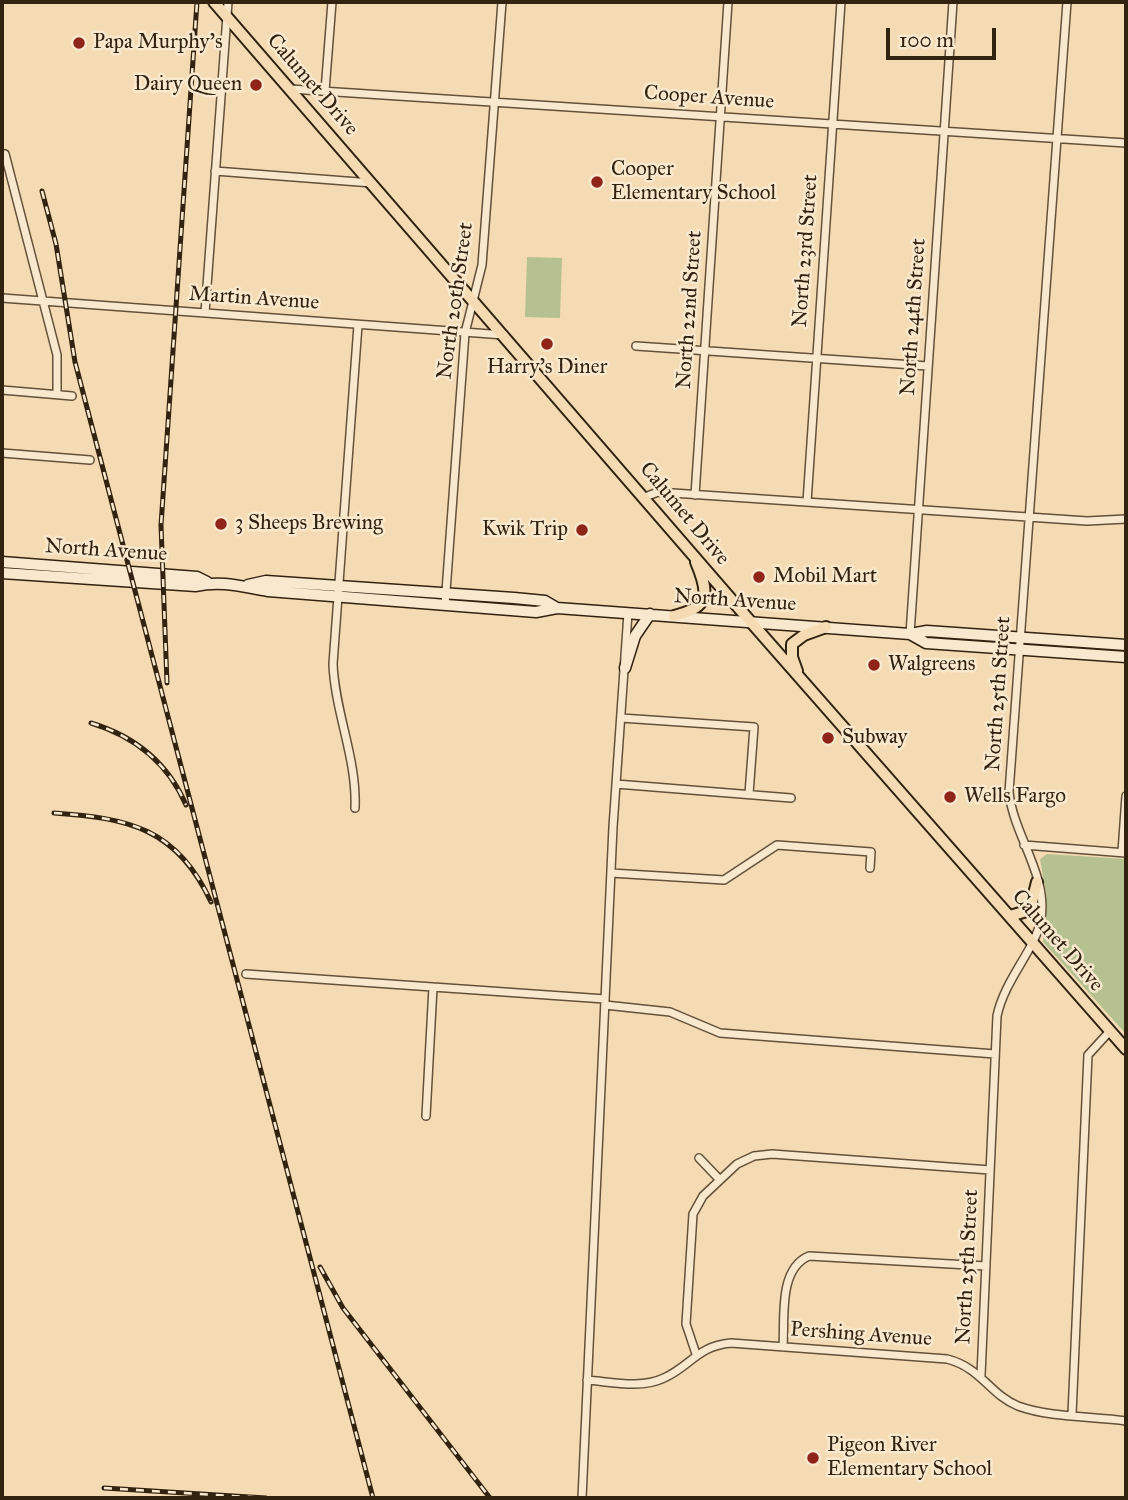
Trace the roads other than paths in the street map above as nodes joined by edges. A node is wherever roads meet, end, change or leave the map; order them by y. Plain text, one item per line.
1 (215, 2) edge
2 (228, 2) edge
3 (332, 2) edge
4 (502, 2) edge
5 (728, 2) edge
6 (841, 2) edge
7 (953, 2) edge
8 (1067, 2) edge
9 (227, 16) junction
10 (290, 89) junction
11 (325, 91) junction
12 (495, 102) junction
13 (720, 117) junction
14 (832, 124) junction
15 (944, 131) junction
16 (1057, 138) junction
17 (1126, 142) edge
18 (3, 154) edge
19 (215, 171) junction
20 (372, 183) junction
21 (2, 298) edge
22 (473, 299) junction
23 (43, 301) junction
24 (205, 313) junction
25 (358, 325) junction
26 (465, 333) junction
27 (504, 335) junction
28 (635, 345) dead end
29 (705, 351) junction
30 (816, 358) junction
31 (928, 366) junction
32 (2, 390) edge
33 (57, 394) junction
34 (72, 396) dead end
35 (2, 453) edge
36 (90, 460) dead end
37 (695, 495) junction
38 (645, 497) junction
39 (807, 502) junction
40 (918, 509) junction
41 (1029, 516) junction
42 (1126, 519) edge
43 (693, 553) junction
44 (2, 562) edge
45 (2, 573) edge
46 (206, 582) junction
47 (338, 592) junction
48 (445, 599) junction
49 (628, 613) junction
50 (650, 614) junction
51 (674, 616) junction
52 (750, 621) junction
53 (826, 627) junction
54 (910, 634) junction
55 (1021, 637) junction
56 (1126, 645) edge
57 (1020, 649) junction
58 (1126, 657) edge
59 (625, 668) junction
60 (804, 682) junction
61 (621, 719) junction
62 (616, 784) junction
63 (749, 794) junction
64 (1126, 796) edge
65 (791, 798) dead end
66 (355, 808) dead end
67 (1024, 845) junction
68 (1124, 852) edge
69 (870, 868) dead end
70 (611, 873) junction
71 (1037, 882) junction
72 (1010, 916) junction
73 (1032, 941) junction
74 (246, 974) dead end
75 (433, 987) junction
76 (605, 1002) junction
77 (1110, 1031) junction
78 (1126, 1049) edge
79 (995, 1054) junction
80 (426, 1116) dead end
81 (699, 1158) dead end
82 (990, 1170) junction
83 (720, 1180) junction
84 (986, 1266) junction
85 (783, 1347) junction
86 (696, 1354) junction
87 (981, 1375) junction
88 (587, 1380) junction
89 (1072, 1414) junction
90 (1126, 1422) edge
91 (582, 1498) edge

1 - 9 main road, Calumet Drive
2 - 9 street
3 - 11 street
4 - 12 street, North 20th Street
5 - 13 street, North 22nd Street
6 - 14 street, North 23rd Street
7 - 15 street, North 24th Street
8 - 16 street, North 25th Street
9 - 10 main road, Calumet Drive
9 - 19 street
10 - 11 street, Cooper Avenue
10 - 20 main road, Calumet Drive
11 - 12 street, Cooper Avenue
12 - 13 street, Cooper Avenue
12 - 22 street, North 20th Street
13 - 14 street, Cooper Avenue
13 - 29 street, North 22nd Street
14 - 15 street, Cooper Avenue
14 - 30 street, North 23rd Street
15 - 16 street, Cooper Avenue
15 - 31 street, North 24th Street
16 - 17 street, Cooper Avenue
16 - 41 street, North 25th Street
18 - 23 street
19 - 20 street
19 - 24 street
20 - 22 main road, Calumet Drive
21 - 23 street, Martin Avenue
22 - 26 street, North 20th Street
22 - 27 main road, Calumet Drive
23 - 24 street, Martin Avenue
23 - 33 street
24 - 25 street, Martin Avenue
25 - 26 street, Martin Avenue
25 - 47 street
26 - 27 street, Martin Avenue
26 - 48 street, North 20th Street
27 - 38 main road, Calumet Drive
28 - 29 street
29 - 30 street
29 - 37 street, North 22nd Street
30 - 31 street
30 - 39 street, North 23rd Street
31 - 40 street, North 24th Street
32 - 33 street
33 - 34 street
35 - 36 street
37 - 38 street
37 - 39 street
38 - 43 main road, Calumet Drive
39 - 40 street
40 - 41 street
40 - 54 street, North 24th Street
41 - 42 street
41 - 55 street, North 25th Street
43 - 51 main road
43 - 52 main road, Calumet Drive
44 - 46 main road, North Avenue
45 - 46 main road, North Avenue
46 - 47 main road, North Avenue
47 - 48 main road, North Avenue
47 - 66 street
48 - 49 main road, North Avenue
49 - 50 main road, North Avenue
49 - 59 street
50 - 51 main road, North Avenue
50 - 59 main road
51 - 52 main road, North Avenue
52 - 53 main road, North Avenue
52 - 60 main road, Calumet Drive
53 - 54 main road, North Avenue
53 - 60 main road
54 - 55 main road, North Avenue
54 - 57 main road, North Avenue
55 - 56 main road, North Avenue
55 - 57 street, North 25th Street
57 - 58 main road, North Avenue
57 - 67 street, North 25th Street
59 - 61 street
60 - 72 main road, Calumet Drive
61 - 62 street
61 - 63 street
62 - 63 street
62 - 70 street
63 - 65 street
64 - 68 street
67 - 68 street
67 - 71 street, North 25th Street
69 - 70 street
70 - 76 street
71 - 72 main road
71 - 73 street, North 25th Street
72 - 73 main road, Calumet Drive
73 - 77 main road, Calumet Drive
73 - 79 street, North 25th Street
74 - 75 street
75 - 76 street
75 - 80 street
76 - 79 street
76 - 88 street
77 - 78 main road, Calumet Drive
77 - 89 street
79 - 82 street, North 25th Street
81 - 83 street
82 - 83 street
82 - 84 street, North 25th Street
83 - 86 street
84 - 85 street
84 - 87 street, North 25th Street
85 - 86 street, Pershing Avenue
85 - 87 street, Pershing Avenue
86 - 88 street, Pershing Avenue
87 - 89 street, Pershing Avenue
88 - 91 street
89 - 90 street, Pershing Avenue

